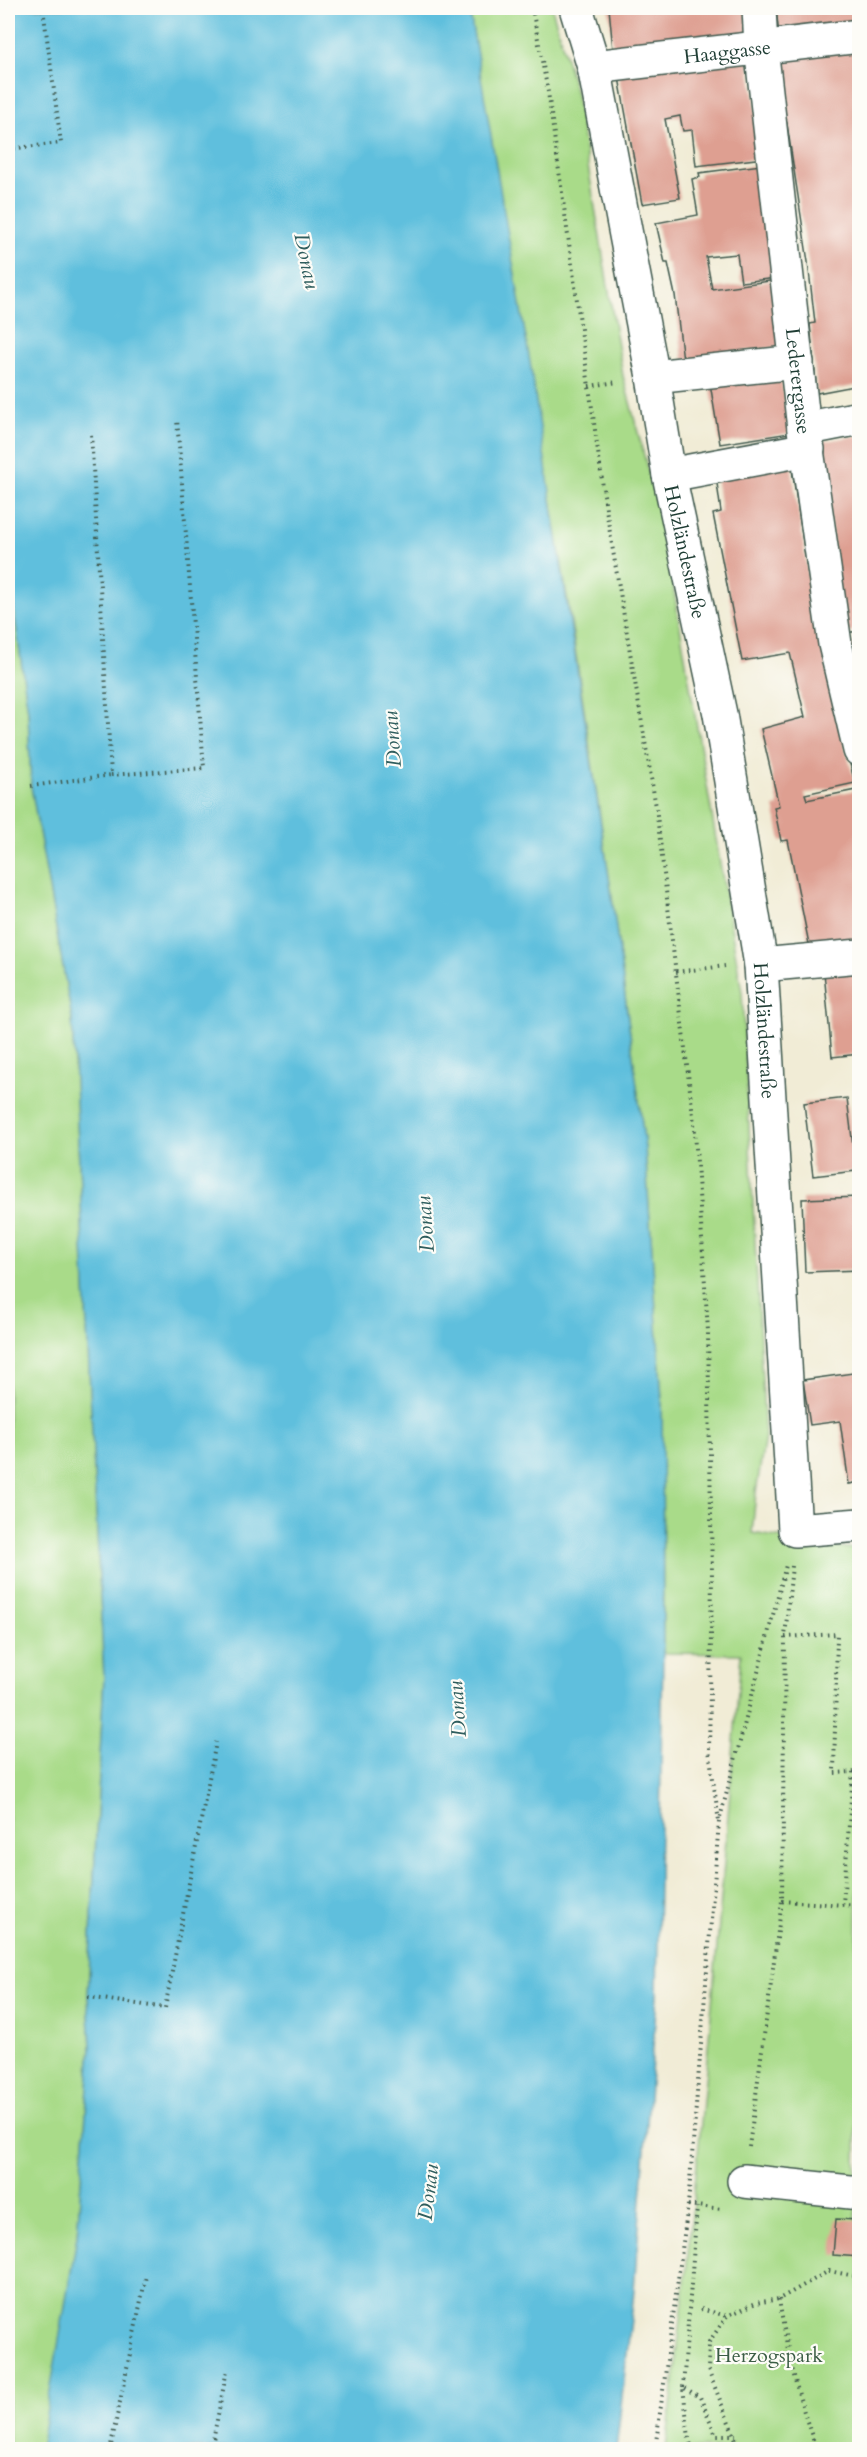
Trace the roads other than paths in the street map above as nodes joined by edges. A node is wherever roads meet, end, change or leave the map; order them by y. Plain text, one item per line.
1 (576, 8) edge
2 (759, 8) edge
3 (860, 36) edge
4 (761, 47) junction
5 (594, 67) junction
6 (797, 362) junction
7 (653, 377) junction
8 (860, 418) edge
9 (806, 439) junction
10 (669, 475) junction
11 (860, 750) edge
12 (860, 956) edge
13 (761, 965) junction
14 (860, 1525) edge
15 (744, 2181) road end
16 (860, 2193) edge

1 - 5 street, Holzländestraße
2 - 4 street, Lederergasse
3 - 4 street, Haaggasse
4 - 5 street, Haaggasse
4 - 6 street, Lederergasse
5 - 7 street, Holzländestraße
6 - 7 street
6 - 9 street, Lederergasse
7 - 10 street, Holzländestraße
8 - 9 street, Holzländestraße
9 - 10 street, Holzländestraße
9 - 11 street, Lederergasse
10 - 13 street, Holzländestraße
12 - 13 street
13 - 14 street, Holzländestraße
15 - 16 street

